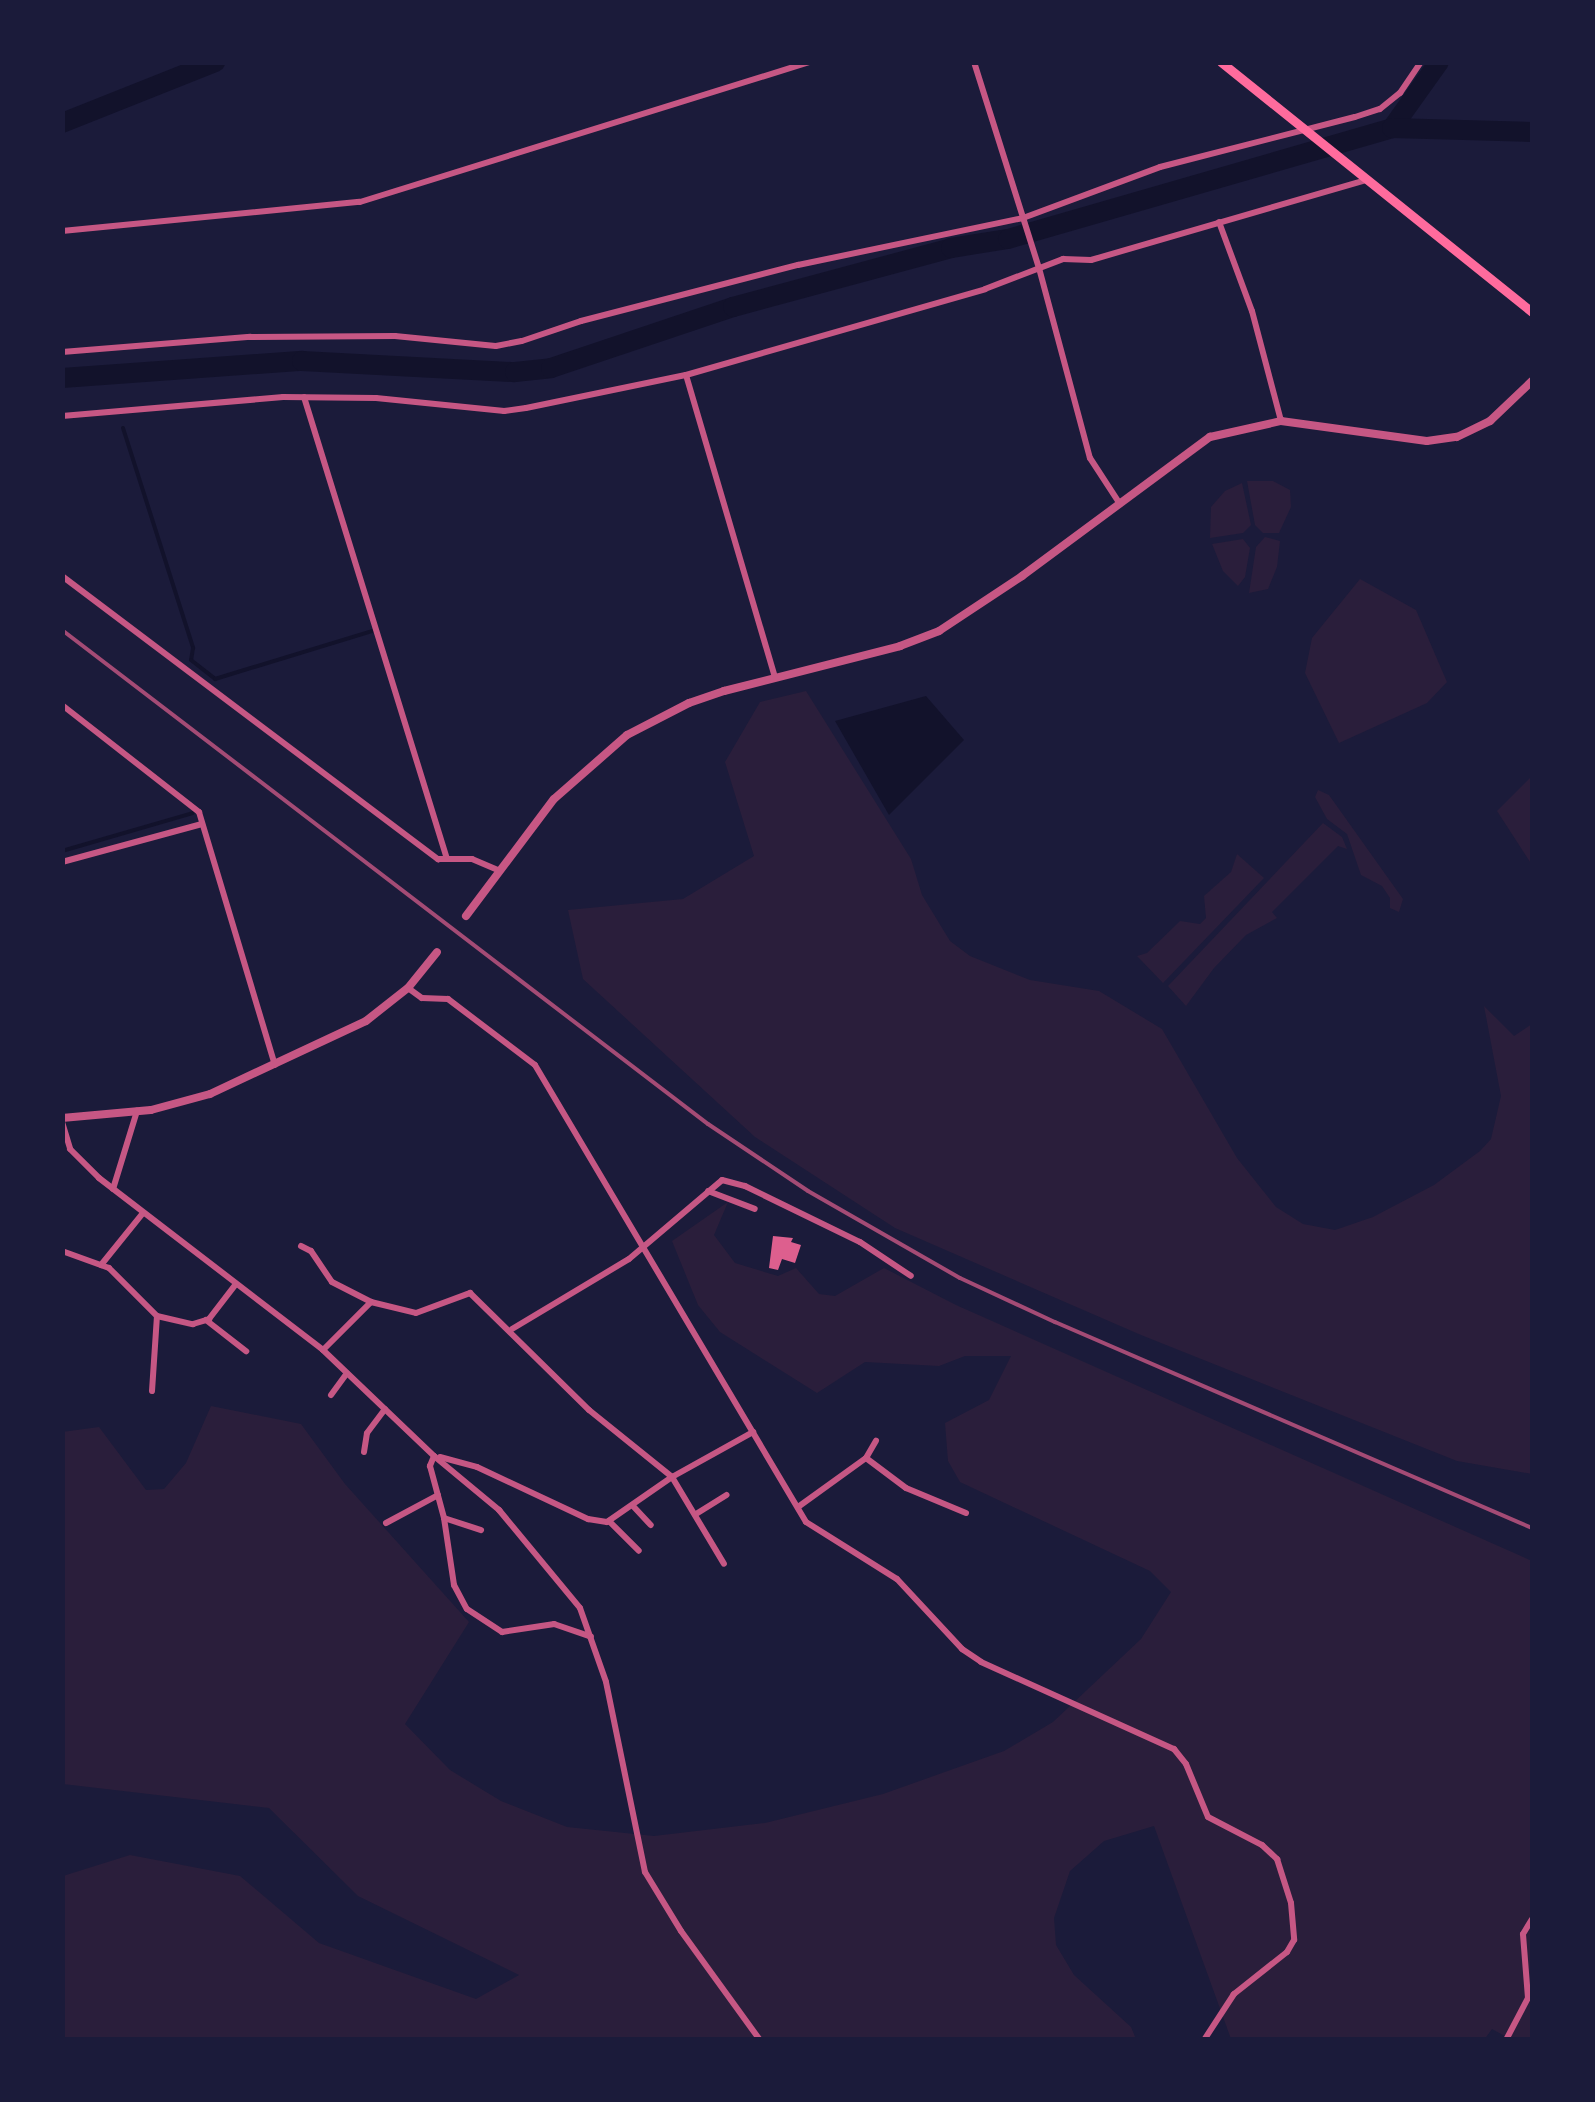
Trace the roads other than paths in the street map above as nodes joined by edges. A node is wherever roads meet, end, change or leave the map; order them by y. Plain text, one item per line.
1 (810, 62) edge
2 (974, 62) edge
3 (1221, 62) edge
4 (1421, 62) edge
5 (1305, 130) junction
6 (1369, 180) junction
7 (1023, 218) junction
8 (1218, 222) junction
9 (62, 231) edge
10 (1037, 264) junction
11 (1532, 312) edge
12 (62, 352) edge
13 (686, 376) junction
14 (1532, 382) edge
15 (304, 396) junction
16 (62, 416) edge
17 (1281, 421) junction
18 (1120, 504) junction
19 (62, 576) edge
20 (775, 678) junction
21 (62, 705) edge
22 (202, 824) junction
23 (447, 858) junction
24 (62, 862) edge
25 (500, 870) junction
26 (466, 916) dead end
27 (437, 952) dead end
28 (408, 988) junction
29 (275, 1064) junction
30 (138, 1111) junction
31 (62, 1120) edge
32 (113, 1189) junction
33 (708, 1192) junction
34 (755, 1210) dead end
35 (144, 1213) junction
36 (302, 1246) dead end
37 (644, 1248) junction
38 (62, 1250) edge
39 (101, 1265) junction
40 (911, 1276) dead end
41 (236, 1284) junction
42 (371, 1302) junction
43 (157, 1316) junction
44 (206, 1320) junction
45 (512, 1329) junction
46 (246, 1350) dead end
47 (323, 1350) junction
48 (347, 1374) junction
49 (152, 1392) dead end
50 (331, 1395) dead end
51 (385, 1409) junction
52 (753, 1432) junction
53 (876, 1441) dead end
54 (364, 1452) dead end
55 (434, 1456) junction
56 (866, 1458) junction
57 (672, 1477) junction
58 (438, 1495) junction
59 (727, 1495) dead end
60 (633, 1506) junction
61 (797, 1507) junction
62 (966, 1513) dead end
63 (696, 1514) junction
64 (444, 1518) junction
65 (610, 1521) junction
66 (386, 1523) dead end
67 (651, 1525) dead end
68 (482, 1530) dead end
69 (639, 1551) dead end
70 (724, 1564) dead end
71 (592, 1638) junction
72 (1532, 1919) edge
73 (760, 2040) edge
74 (1204, 2040) edge
75 (1506, 2040) edge

1 - 9 street
2 - 7 street
3 - 5 main road
4 - 5 street
5 - 6 main road
5 - 7 street
6 - 8 street
6 - 11 main road
7 - 10 street
7 - 12 street
8 - 10 street
8 - 17 street
10 - 13 street
10 - 18 street
13 - 15 street
13 - 20 street
14 - 17 street
15 - 16 street
15 - 23 street
17 - 18 street
18 - 20 street
19 - 23 street
20 - 25 street
21 - 22 street
22 - 24 street
22 - 29 street
23 - 25 street
25 - 26 street
27 - 28 street
28 - 29 street
28 - 37 street
29 - 30 street
30 - 31 street
30 - 32 street
31 - 32 street
32 - 35 street
33 - 34 street
33 - 37 street
33 - 40 street
35 - 39 street
35 - 41 street
36 - 42 street
37 - 45 street
37 - 52 street
38 - 39 street
39 - 43 street
41 - 44 street
41 - 47 street
42 - 45 street
42 - 47 street
43 - 44 street
43 - 49 street
44 - 46 street
45 - 57 street
47 - 48 street
48 - 50 street
48 - 51 street
51 - 54 street
51 - 55 street
52 - 57 street
52 - 61 street
53 - 56 street
55 - 58 street
55 - 65 street
55 - 71 street
56 - 61 street
56 - 62 street
57 - 60 street
57 - 63 street
58 - 64 street
58 - 66 street
59 - 63 street
60 - 65 street
60 - 67 street
61 - 74 street
63 - 70 street
64 - 68 street
64 - 71 street
65 - 69 street
71 - 73 street
72 - 75 street

